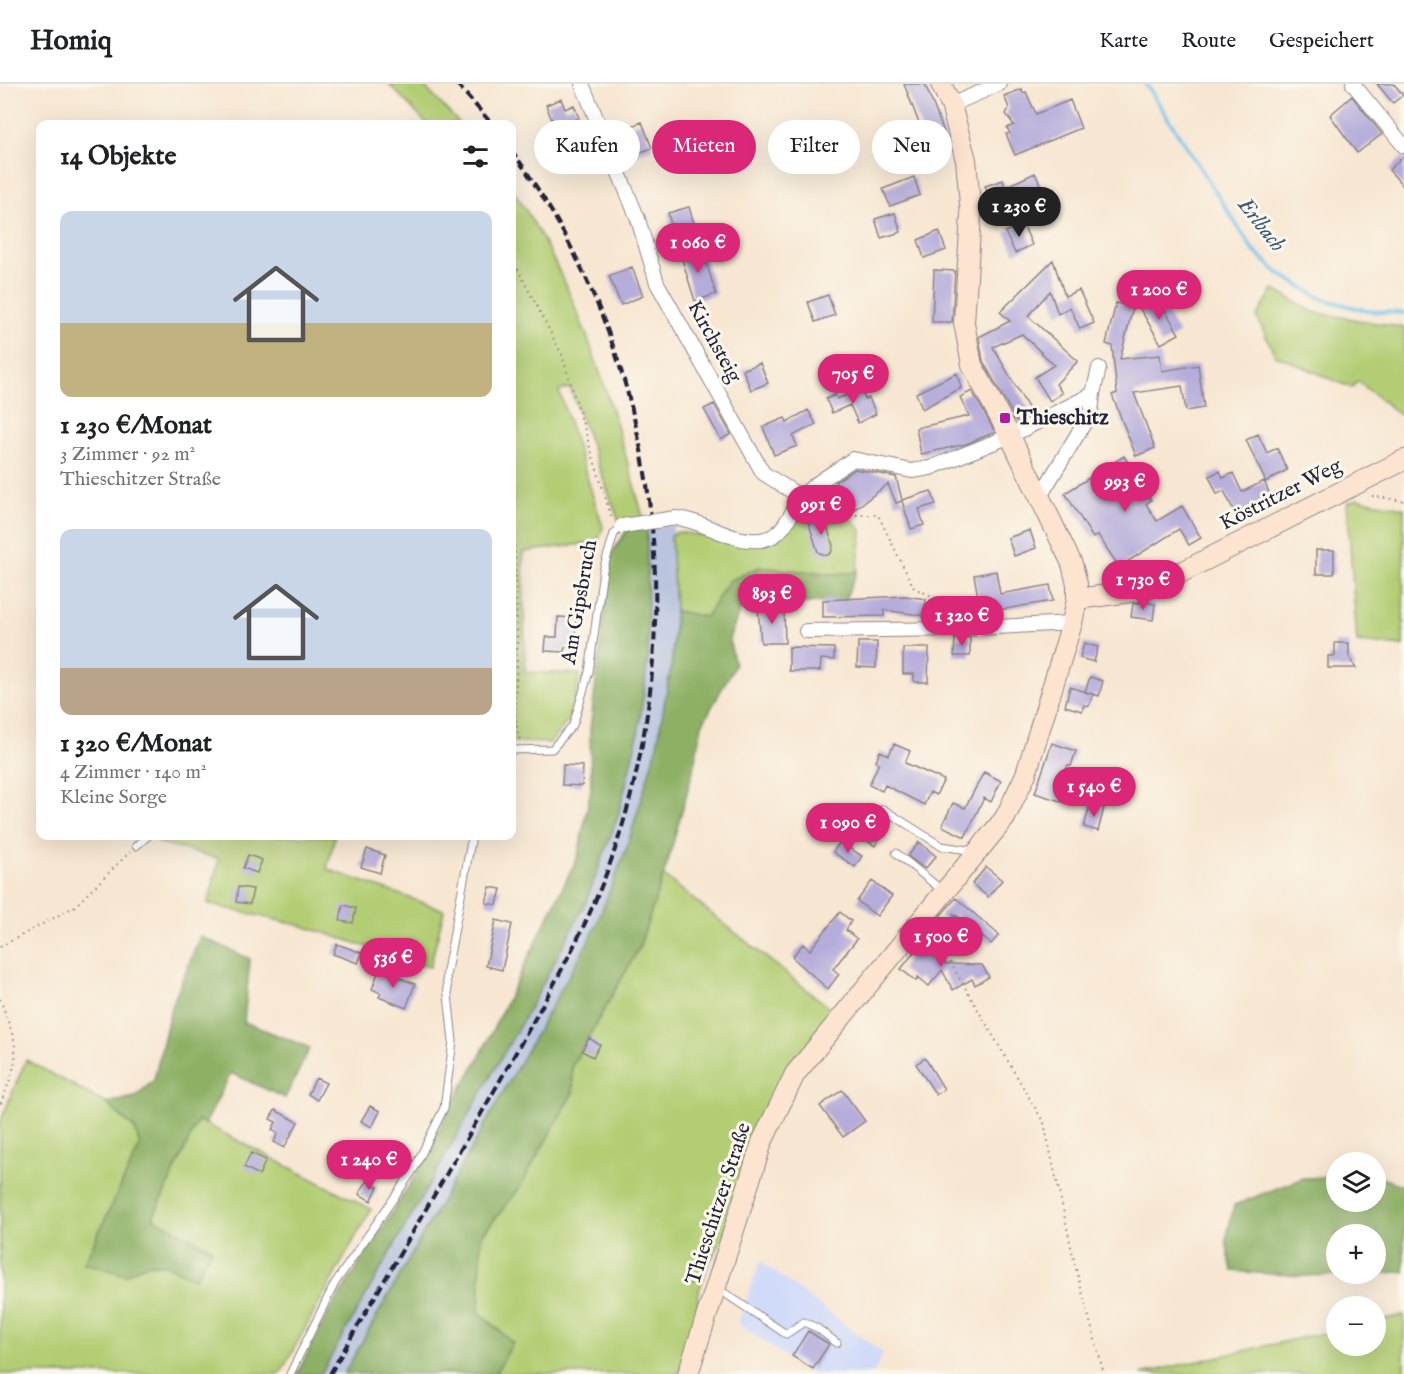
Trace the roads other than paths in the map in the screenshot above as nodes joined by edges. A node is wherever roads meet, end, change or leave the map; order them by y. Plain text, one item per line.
1 (582, 84) edge
2 (941, 84) edge
3 (999, 84) edge
4 (1353, 84) edge
5 (951, 105) junction
6 (1404, 146) edge
7 (1099, 368) dead end
8 (1093, 394) junction
9 (1010, 436) junction
10 (1404, 460) edge
11 (801, 497) junction
12 (1039, 498) junction
13 (620, 527) joint
14 (1077, 599) junction
15 (1072, 623) junction
16 (806, 632) dead end
17 (516, 750) edge
18 (883, 809) dead end
19 (143, 840) edge
20 (471, 840) edge
21 (136, 846) road end
22 (978, 852) junction
23 (896, 853) dead end
24 (945, 892) junction
25 (717, 1288) junction
26 (837, 1342) dead end
27 (290, 1374) edge
28 (688, 1374) edge

1 - 11 street, Kirchsteig
2 - 5 main road, Thieschitzer Straße
3 - 5 street
4 - 6 street
5 - 9 main road, Thieschitzer Straße
7 - 8 street
8 - 9 street
8 - 12 street
9 - 11 street, Am Gipsbruch
9 - 12 main road, Thieschitzer Straße
10 - 14 main road, Köstritzer Weg
11 - 13 street, Am Gipsbruch, bridge
12 - 14 main road, Thieschitzer Straße
13 - 17 lane, Am Gipsbruch
14 - 15 main road, Thieschitzer Straße
15 - 16 street
15 - 22 main road, Thieschitzer Straße
18 - 22 lane
19 - 21 lane
20 - 27 lane
22 - 24 main road, Thieschitzer Straße
23 - 24 lane
24 - 25 main road, Thieschitzer Straße
25 - 26 lane
25 - 28 main road, Thieschitzer Straße

